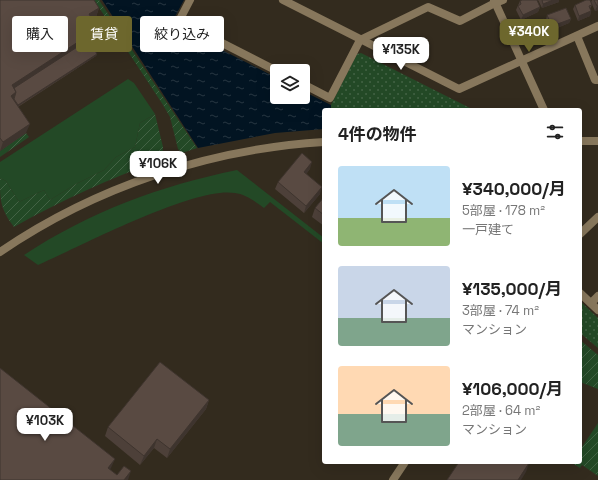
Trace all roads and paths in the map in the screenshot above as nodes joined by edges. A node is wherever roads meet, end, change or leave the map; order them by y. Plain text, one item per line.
1 (190, 0) edge
2 (299, 0) edge
3 (497, 1) edge
4 (286, 2) edge
5 (426, 3) edge
6 (598, 26) edge
7 (577, 36) junction
8 (360, 40) junction
9 (522, 62) junction
10 (270, 67) edge
11 (598, 80) edge
12 (310, 88) edge
13 (543, 108) edge
14 (582, 141) edge
15 (598, 141) edge
16 (322, 142) edge
17 (598, 217) edge
18 (582, 232) edge
19 (0, 252) edge
20 (582, 295) edge
21 (598, 296) edge
22 (591, 303) junction
23 (598, 310) edge
24 (404, 464) edge
25 (393, 480) edge

1 - 10 street
2 - 4 street
3 - 5 street
3 - 9 street
4 - 8 street
5 - 8 street
6 - 7 street
7 - 9 street
7 - 11 street
8 - 9 street
8 - 12 street
9 - 13 street
14 - 15 street
16 - 19 street
17 - 18 street
20 - 22 street
21 - 22 street
22 - 23 street
24 - 25 street

